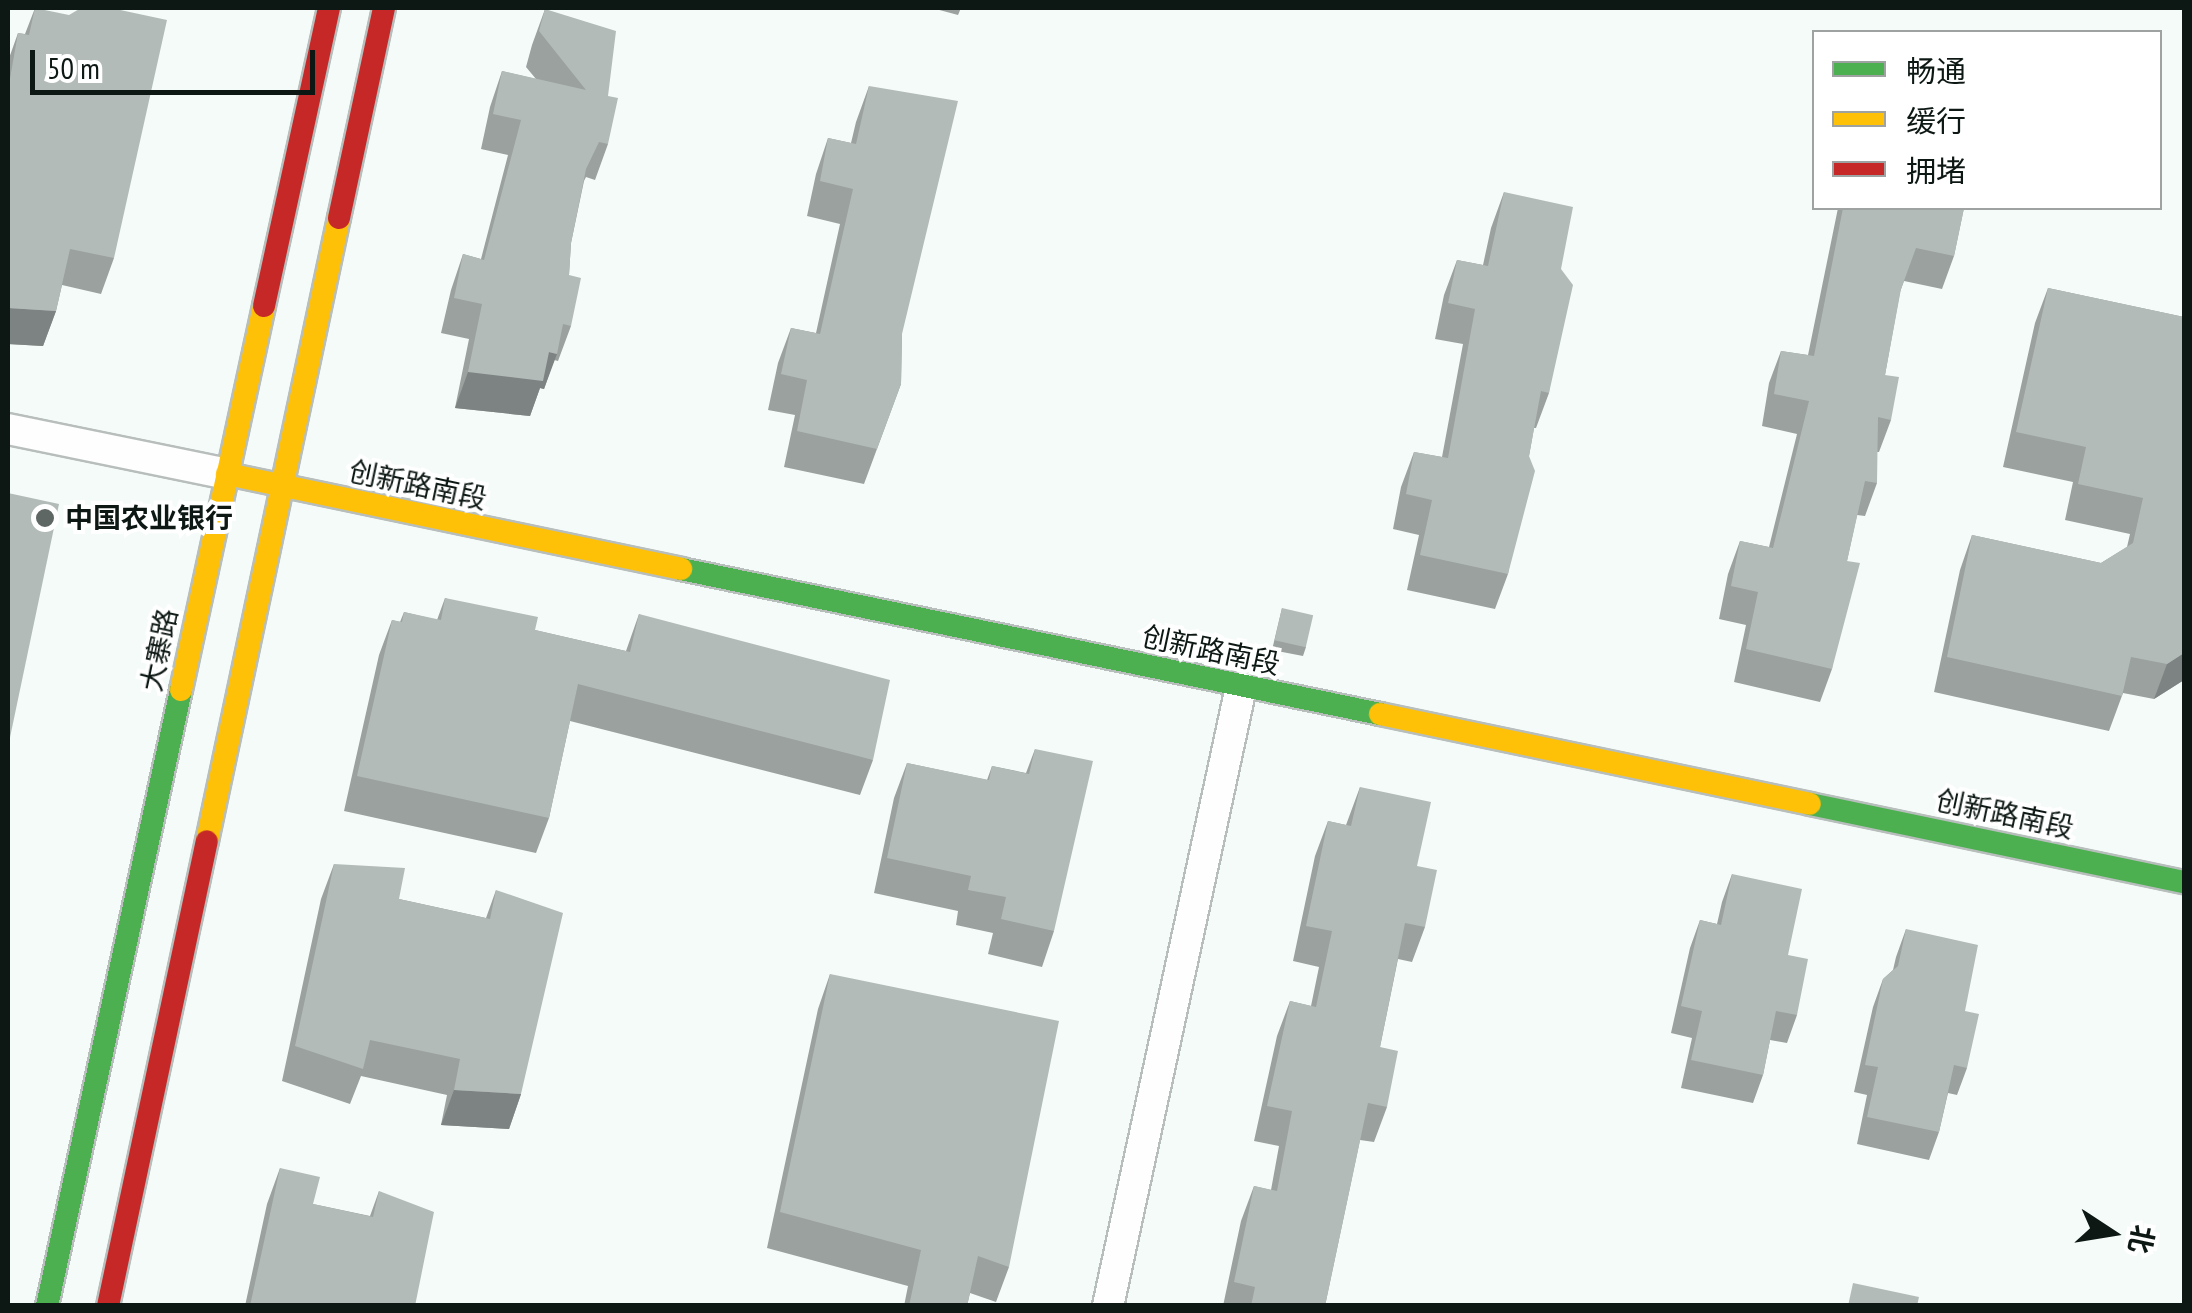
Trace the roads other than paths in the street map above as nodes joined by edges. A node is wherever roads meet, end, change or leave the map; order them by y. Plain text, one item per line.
1 (329, 8) edge
2 (384, 8) edge
3 (8, 429) edge
4 (227, 474) junction
5 (281, 487) junction
6 (1241, 687) junction
7 (2184, 882) edge
8 (47, 1306) edge
9 (108, 1306) edge
10 (1108, 1306) edge

1 - 4 main road, 大寨路
2 - 5 main road
3 - 4 street
4 - 5 main road, 创新路南段
4 - 8 main road, 大寨路
5 - 6 main road, 创新路南段
5 - 9 main road
6 - 7 main road, 创新路南段
6 - 10 street

